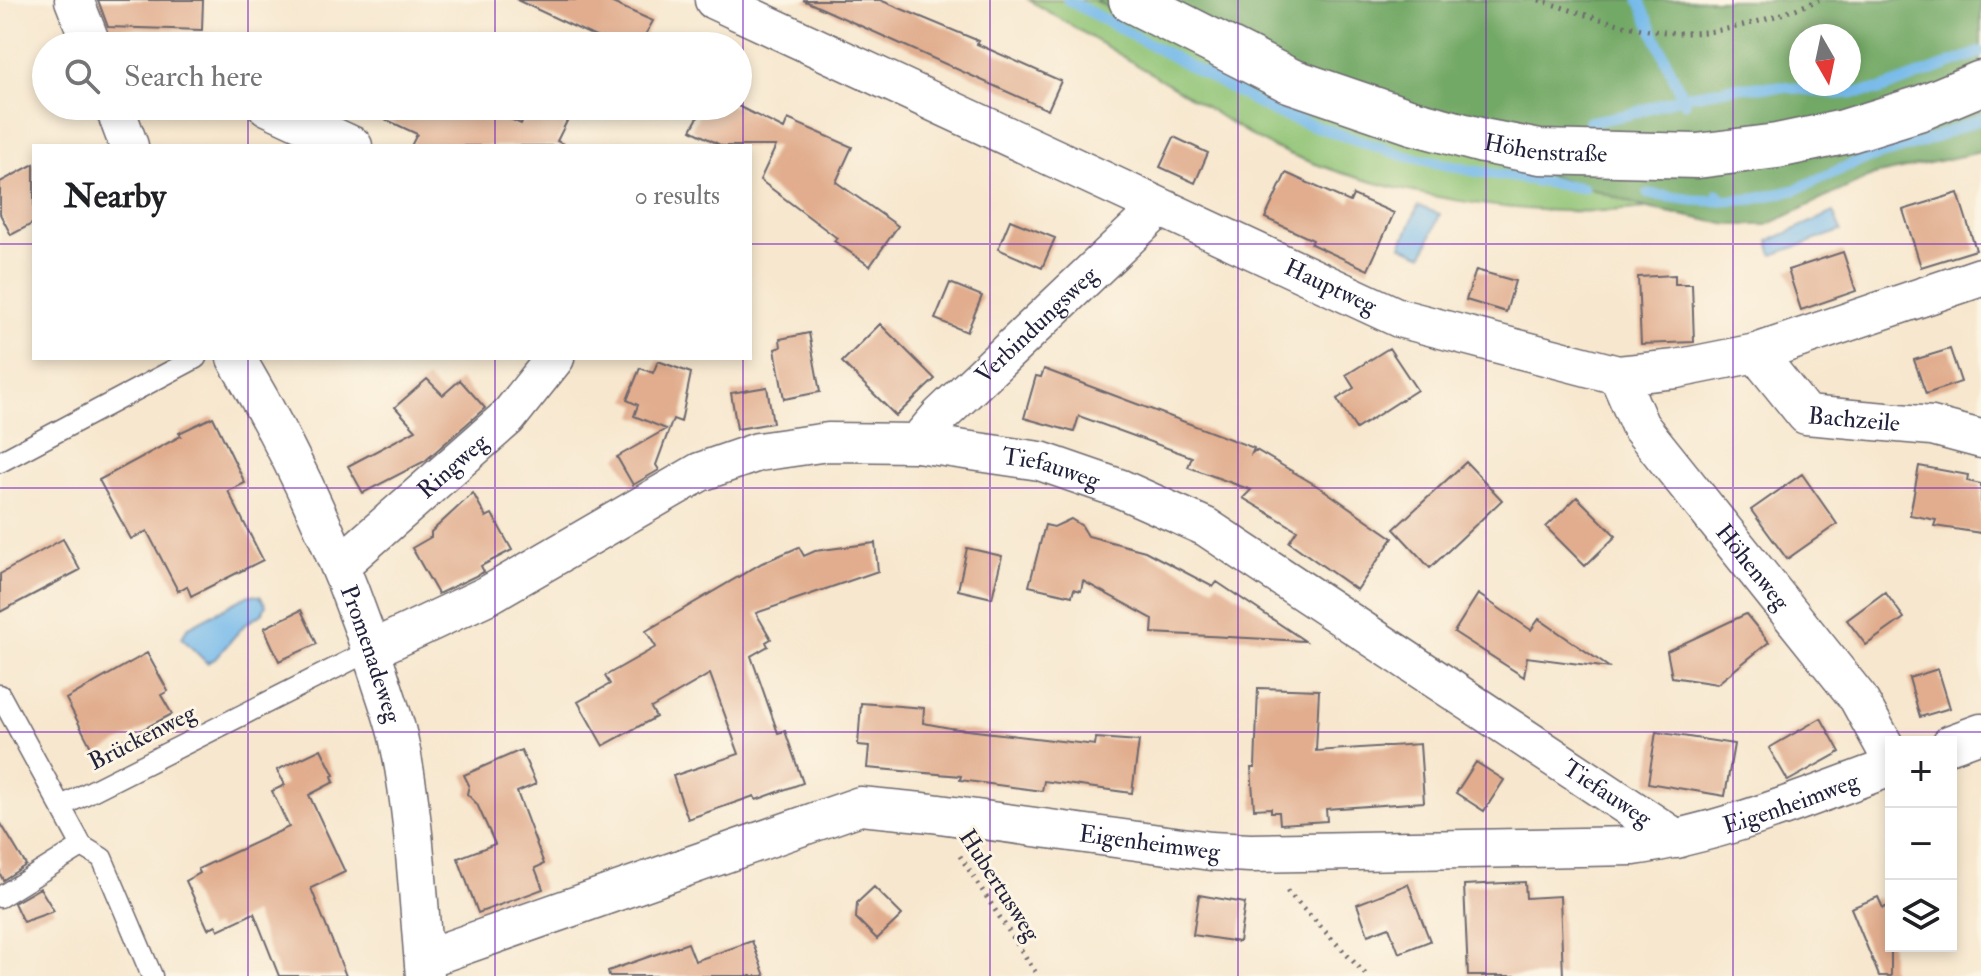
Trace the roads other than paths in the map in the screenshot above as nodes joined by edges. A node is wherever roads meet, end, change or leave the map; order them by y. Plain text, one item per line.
1 (74, 0) edge
2 (714, 0) edge
3 (1131, 0) edge
4 (87, 32) edge
5 (1981, 83) edge
6 (119, 120) edge
7 (297, 120) edge
8 (128, 144) edge
9 (349, 144) edge
10 (1159, 208) junction
11 (1981, 277) edge
12 (1756, 353) junction
13 (192, 360) edge
14 (237, 360) edge
15 (553, 360) edge
16 (1618, 375) junction
17 (1981, 439) edge
18 (917, 443) junction
19 (0, 462) edge
20 (340, 565) junction
21 (371, 650) junction
22 (0, 695) edge
23 (1981, 733) edge
24 (1957, 742) edge
25 (1885, 747) edge
26 (1885, 769) edge
27 (62, 806) junction
28 (1677, 839) junction
29 (82, 846) junction
30 (0, 897) edge
31 (424, 967) edge
32 (152, 976) edge

1 - 4 street
2 - 10 street, Hauptweg
3 - 5 street, Höhenstraße
6 - 8 street
7 - 9 street
10 - 16 street, Hauptweg
10 - 18 street, Verbindungsweg
11 - 12 street, Hauptweg
12 - 16 street, Hauptweg
12 - 17 street, Bachzeile
13 - 19 lane
14 - 20 street, Promenadeweg
15 - 20 street, Ringweg
16 - 25 street, Höhenweg
18 - 21 street, Tiefauweg
18 - 28 street, Tiefauweg
20 - 21 street, Promenadeweg
21 - 27 lane, Brückenweg
21 - 31 street, Promenadeweg
22 - 27 lane
23 - 24 street
26 - 28 street, Eigenheimweg
27 - 29 lane
28 - 31 street, Eigenheimweg
29 - 30 lane
29 - 32 lane

